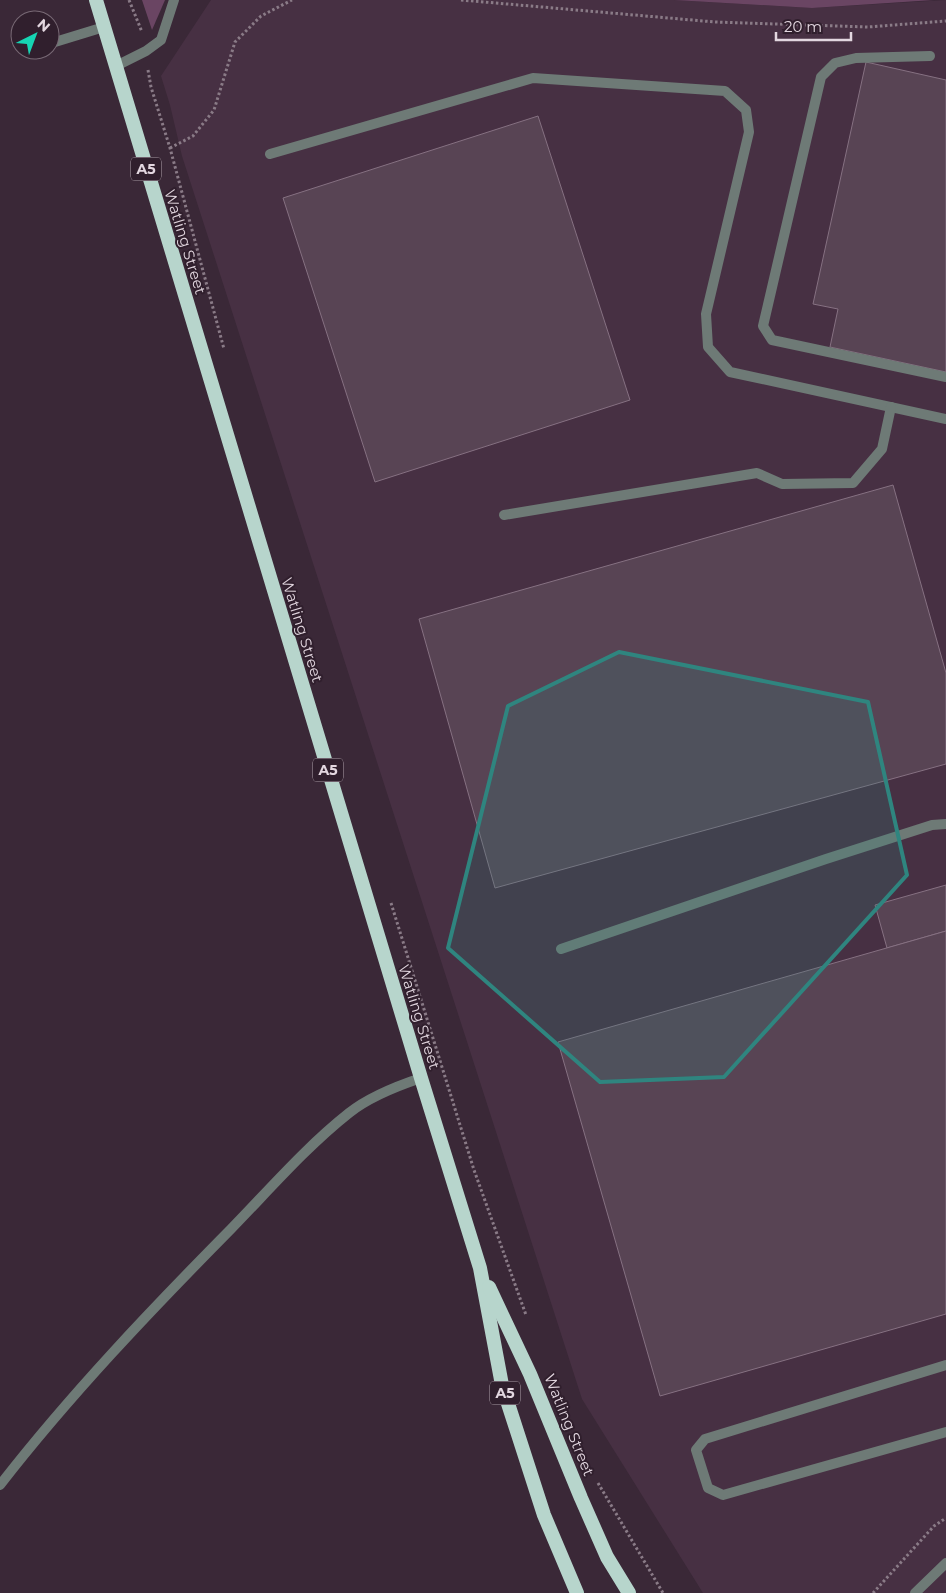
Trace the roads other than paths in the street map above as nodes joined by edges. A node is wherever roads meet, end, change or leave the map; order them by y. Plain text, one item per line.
1 (96, 0) edge
2 (174, 0) edge
3 (104, 27) junction
4 (60, 40) edge
5 (930, 56) dead end
6 (116, 66) junction
7 (270, 154) dead end
8 (946, 377) edge
9 (892, 407) junction
10 (946, 418) edge
11 (504, 515) dead end
12 (946, 824) edge
13 (562, 949) dead end
14 (421, 1078) junction
15 (480, 1268) junction
16 (946, 1365) edge
17 (946, 1432) edge
18 (0, 1485) edge
19 (946, 1563) edge
20 (577, 1593) edge
21 (629, 1593) edge
22 (915, 1593) edge

1 - 3 highway, Watling Street / A5
2 - 6 street
3 - 4 street
3 - 6 highway, Watling Street / A5
5 - 8 street
6 - 14 highway, Watling Street / A5
7 - 9 street
9 - 10 street
9 - 11 street
12 - 13 street
14 - 15 highway, Watling Street / A5
14 - 18 street
15 - 20 highway, Watling Street / A5
15 - 21 highway, Watling Street / A5
16 - 17 street
19 - 22 street

